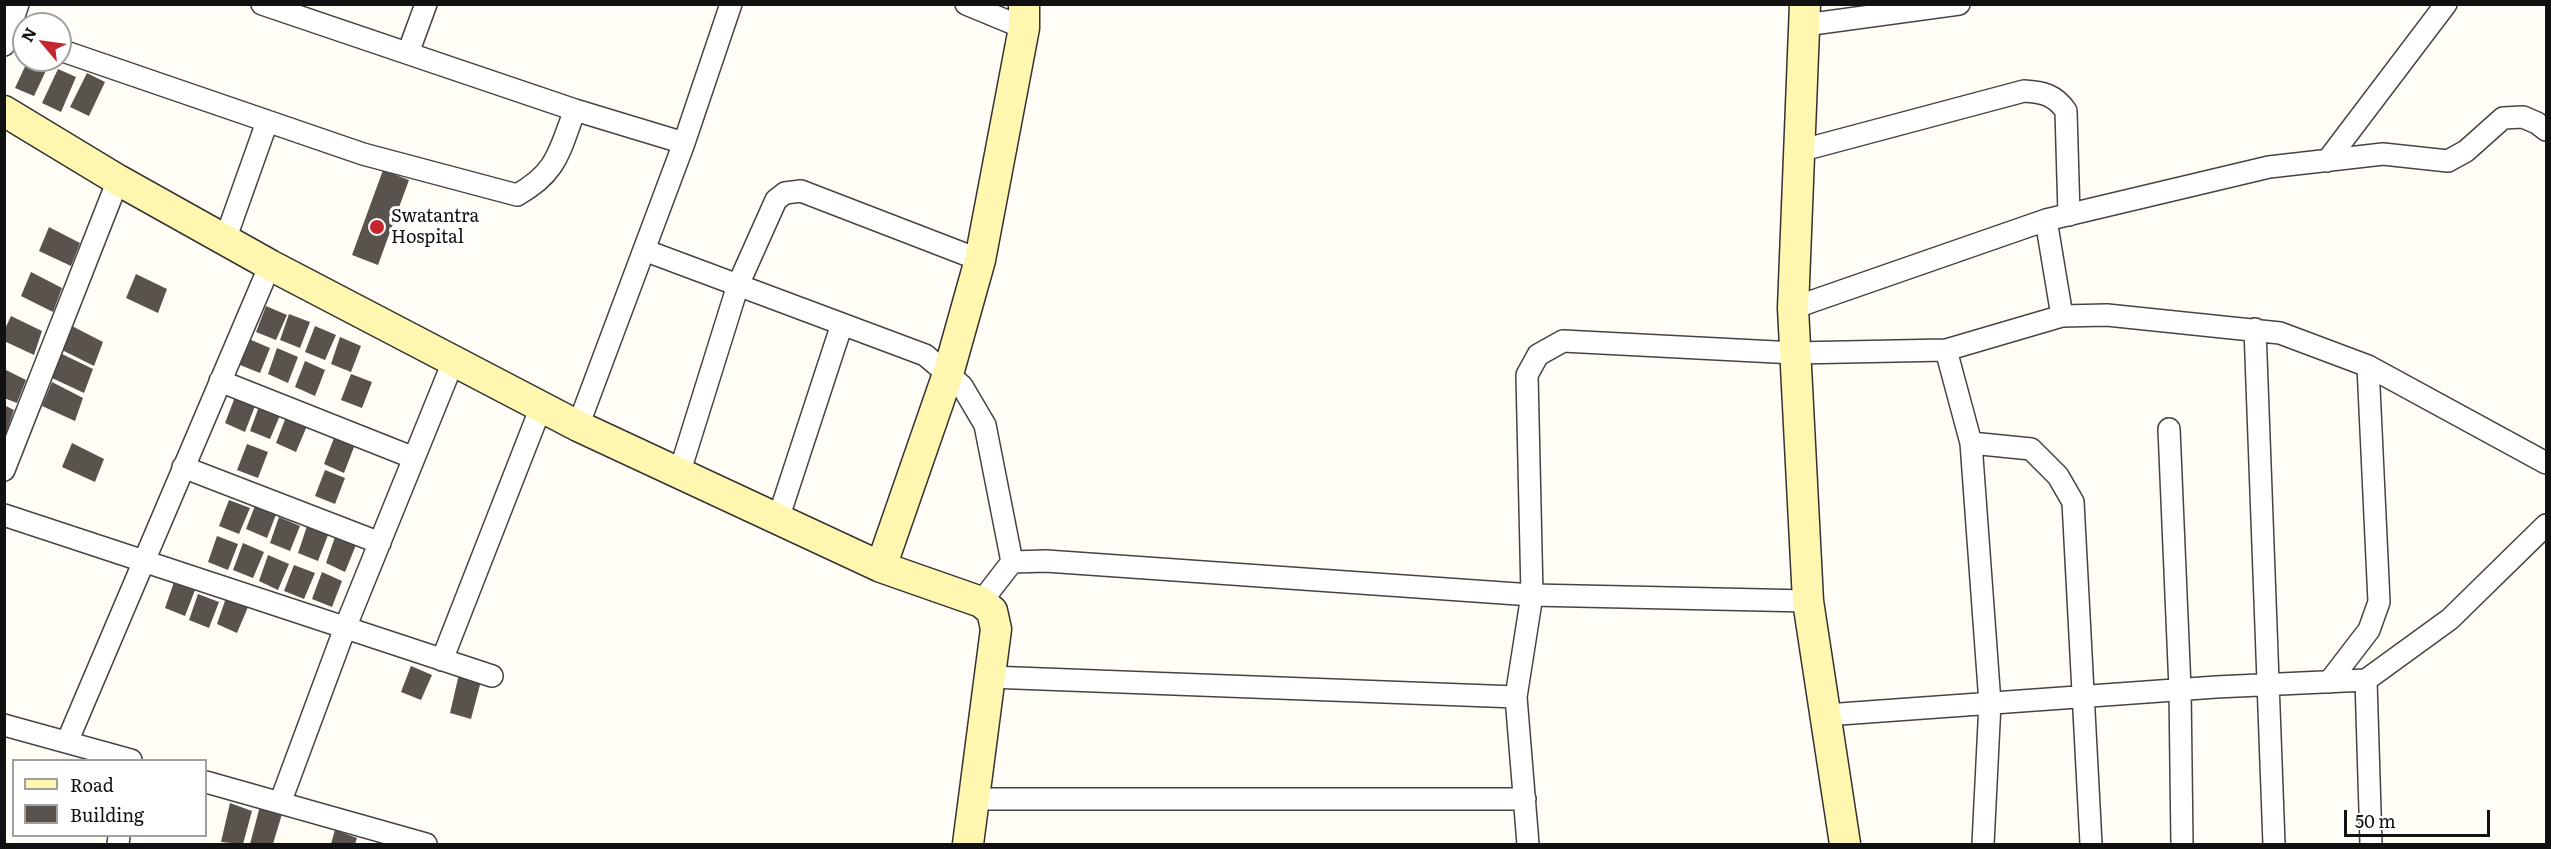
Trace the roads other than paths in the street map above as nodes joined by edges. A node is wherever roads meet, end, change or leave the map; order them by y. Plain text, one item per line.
1 (262, 4) edge
2 (426, 4) edge
3 (731, 4) edge
4 (966, 4) edge
5 (1959, 4) edge
6 (2446, 4) edge
7 (1805, 15) edge
8 (1024, 16) edge
9 (408, 53) junction
10 (72, 54) edge
11 (574, 110) junction
12 (4, 111) edge
13 (267, 122) junction
14 (2547, 130) edge
15 (684, 142) junction
16 (1799, 151) junction
17 (2327, 161) junction
18 (118, 180) junction
19 (2068, 215) junction
20 (2046, 220) junction
21 (225, 240) junction
22 (644, 250) junction
23 (980, 260) junction
24 (270, 265) junction
25 (738, 285) junction
26 (1793, 308) junction
27 (2062, 316) junction
28 (842, 324) junction
29 (2255, 329) junction
30 (1946, 350) junction
31 (1795, 353) junction
32 (453, 362) junction
33 (2368, 366) junction
34 (948, 374) junction
35 (220, 381) junction
36 (558, 416) junction
37 (2169, 429) dead end
38 (1971, 442) junction
39 (414, 458) junction
40 (2547, 464) edge
41 (183, 467) junction
42 (4, 470) edge
43 (679, 474) junction
44 (4, 515) edge
45 (778, 519) junction
46 (2547, 525) edge
47 (380, 543) junction
48 (143, 561) junction
49 (1012, 562) junction
50 (881, 567) junction
51 (1532, 595) junction
52 (1808, 601) junction
53 (981, 602) junction
54 (345, 628) junction
55 (442, 660) junction
56 (492, 676) dead end
57 (990, 677) junction
58 (2366, 680) junction
59 (2329, 682) junction
60 (2270, 684) junction
61 (2180, 689) junction
62 (1516, 697) junction
63 (2081, 697) junction
64 (1990, 703) junction
65 (1826, 715) junction
66 (4, 725) edge
67 (67, 742) junction
68 (126, 759) edge
69 (207, 782) edge
70 (974, 799) junction
71 (1525, 799) junction
72 (280, 803) junction
73 (370, 837) edge
74 (426, 844) edge
75 (968, 844) edge
76 (1528, 844) edge
77 (1845, 844) edge
78 (1983, 844) edge
79 (2091, 844) edge
80 (2182, 844) edge
81 (2274, 844) edge
82 (2371, 844) edge

1 - 9 street
2 - 9 street
3 - 15 street
4 - 8 street
5 - 7 street
6 - 17 street
7 - 16 street
8 - 23 street
9 - 11 street
10 - 13 street
11 - 13 street
11 - 15 street
12 - 18 street
13 - 21 street
14 - 17 street
15 - 22 street
16 - 19 street
16 - 26 street
17 - 19 street
18 - 21 street
18 - 42 street
19 - 20 street
20 - 26 street
20 - 27 street
21 - 24 street
22 - 25 street
22 - 36 street
23 - 25 street
23 - 34 street
24 - 32 street
24 - 35 street
25 - 28 street
25 - 43 street
26 - 31 street
27 - 29 street
27 - 30 street
28 - 34 street
28 - 45 street
29 - 33 street
29 - 60 street
30 - 31 street
30 - 38 street
31 - 51 street
31 - 52 street
32 - 36 street
32 - 39 street
33 - 40 street
33 - 59 street
34 - 49 street
34 - 50 street
35 - 39 street
35 - 41 street
36 - 43 street
36 - 55 street
37 - 61 street
38 - 63 street
38 - 64 street
39 - 47 street
41 - 47 street
41 - 48 street
43 - 45 street
44 - 48 street
45 - 50 street
46 - 58 street
47 - 54 street
48 - 54 street
48 - 67 street
49 - 51 street
49 - 53 street
50 - 53 street
51 - 52 street
51 - 62 street
52 - 65 street
53 - 57 street
54 - 55 street
54 - 72 street
55 - 56 street
57 - 62 street
57 - 70 street
58 - 59 street
58 - 82 street
59 - 60 street
60 - 61 street
60 - 81 street
61 - 63 street
61 - 80 street
62 - 71 street
63 - 64 street
63 - 79 street
64 - 65 street
64 - 78 street
65 - 77 street
66 - 67 street
67 - 68 street
69 - 72 street
70 - 71 street
70 - 75 street
71 - 76 street
72 - 73 street
73 - 74 street

